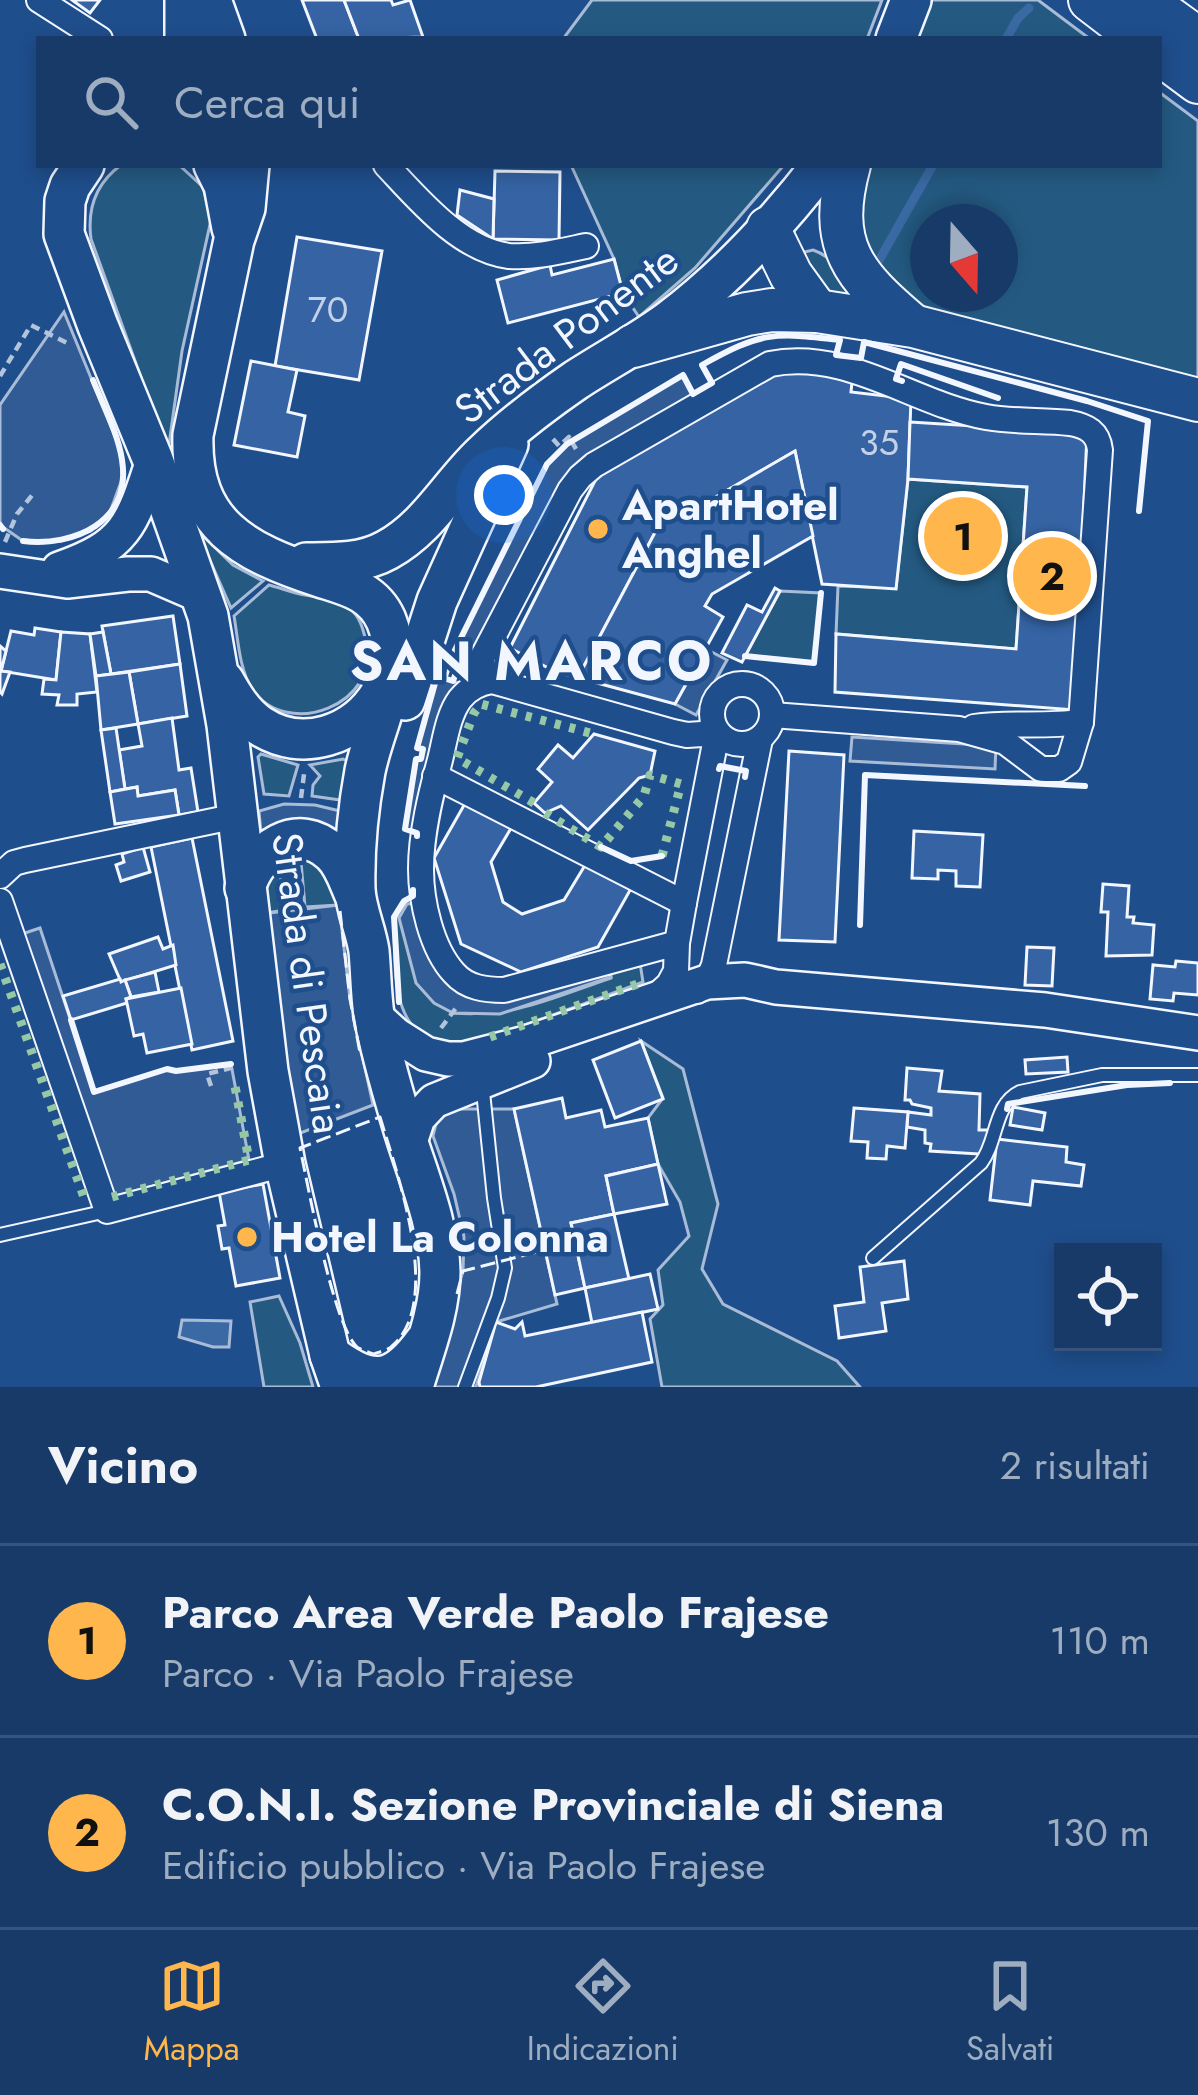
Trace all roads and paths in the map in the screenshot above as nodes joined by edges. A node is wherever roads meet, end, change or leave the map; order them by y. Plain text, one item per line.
1 (39, 0) edge
2 (185, 0) edge
3 (211, 0) edge
4 (1090, 0) edge
5 (1144, 0) edge
6 (95, 36) edge
7 (185, 36) edge
8 (224, 36) edge
9 (1142, 36) edge
10 (1177, 60) edge
11 (82, 168) edge
12 (216, 168) edge
13 (248, 168) edge
14 (389, 168) edge
15 (819, 168) edge
16 (848, 168) edge
17 (768, 228) junction
18 (234, 239) junction
19 (586, 246) dead end
20 (846, 252) junction
21 (817, 310) junction
22 (913, 326) junction
23 (69, 344) dead end
24 (633, 346) junction
25 (0, 376) edge
26 (1198, 400) edge
27 (533, 432) junction
28 (569, 437) dead end
29 (153, 460) junction
30 (34, 493) dead end
31 (3, 556) edge
32 (283, 563) junction
33 (40, 577) junction
34 (202, 596) junction
35 (437, 601) junction
36 (394, 670) junction
37 (220, 674) junction
38 (492, 681) junction
39 (772, 715) junction
40 (1081, 722) junction
41 (959, 729) junction
42 (718, 733) junction
43 (760, 739) junction
44 (305, 760) dead end
45 (435, 776) junction
46 (301, 799) dead end
47 (237, 816) junction
48 (0, 876) edge
49 (245, 888) junction
50 (355, 895) junction
51 (0, 902) edge
52 (684, 903) junction
53 (677, 943) junction
54 (718, 944) junction
55 (368, 946) junction
56 (707, 982) junction
57 (760, 984) junction
58 (652, 1000) junction
59 (460, 1003) dead end
60 (374, 1015) junction
61 (1198, 1033) edge
62 (434, 1039) dead end
63 (542, 1058) junction
64 (241, 1066) dead end
65 (1198, 1076) edge
66 (482, 1081) junction
67 (211, 1086) dead end
68 (409, 1145) junction
69 (285, 1163) junction
70 (107, 1211) junction
71 (0, 1235) edge
72 (873, 1258) dead end
73 (428, 1337) junction
74 (336, 1371) edge
75 (413, 1387) edge
76 (465, 1387) edge

1 - 6 street
2 - 7 main road
3 - 8 main road
4 - 9 highway
5 - 10 highway
11 - 29 main road, Strada di Pescaia
12 - 18 main road
13 - 18 main road
14 - 19 street
15 - 17 main road, Strada Ponente
16 - 20 highway
17 - 20 highway
17 - 21 highway
17 - 24 main road, Strada Ponente
18 - 32 main road
20 - 22 highway
21 - 22 highway
21 - 24 highway
22 - 26 highway
23 - 25 path
24 - 27 main road, Strada Ponente
27 - 28 path
27 - 32 main road, Strada Ponente
27 - 35 main road, Strada di Pescaia
29 - 33 street
29 - 34 main road, Strada di Pescaia
30 - 31 path
31 - 33 street
32 - 36 main road, Strada di Pescaia
33 - 34 street
34 - 37 main road, Strada di Pescaia
35 - 36 main road, Strada di Pescaia
35 - 55 main road, Strada di Pescaia
36 - 37 main road, Strada di Pescaia
36 - 50 main road, Strada di Pescaia
37 - 47 main road, Strada di Pescaia
38 - 40 street
38 - 42 street
38 - 45 street
39 - 41 street
39 - 42 street
39 - 43 street
40 - 41 street
40 - 41 street
42 - 43 street
42 - 52 street
43 - 54 street
44 - 46 path
45 - 52 street
45 - 53 street
47 - 48 street, Strada di Pescaia
47 - 49 main road, Strada di Pescaia
49 - 50 main road
49 - 69 main road, Strada di Pescaia
50 - 55 main road, Strada di Pescaia
51 - 70 street
52 - 53 street
53 - 58 street
54 - 56 street
54 - 57 street
55 - 60 main road, Strada di Pescaia
56 - 57 street
56 - 58 street
56 - 63 street
57 - 61 street
57 - 63 street
58 - 60 street
59 - 62 path
60 - 68 main road, Strada di Pescaia
63 - 66 street
64 - 67 path
65 - 72 lane
66 - 68 street
66 - 76 lane
68 - 73 main road, Strada di Pescaia
69 - 70 street, Strada di Pescaia
69 - 74 main road, Strada di Pescaia
70 - 71 lane
73 - 74 main road
73 - 75 main road, Strada di Pescaia

